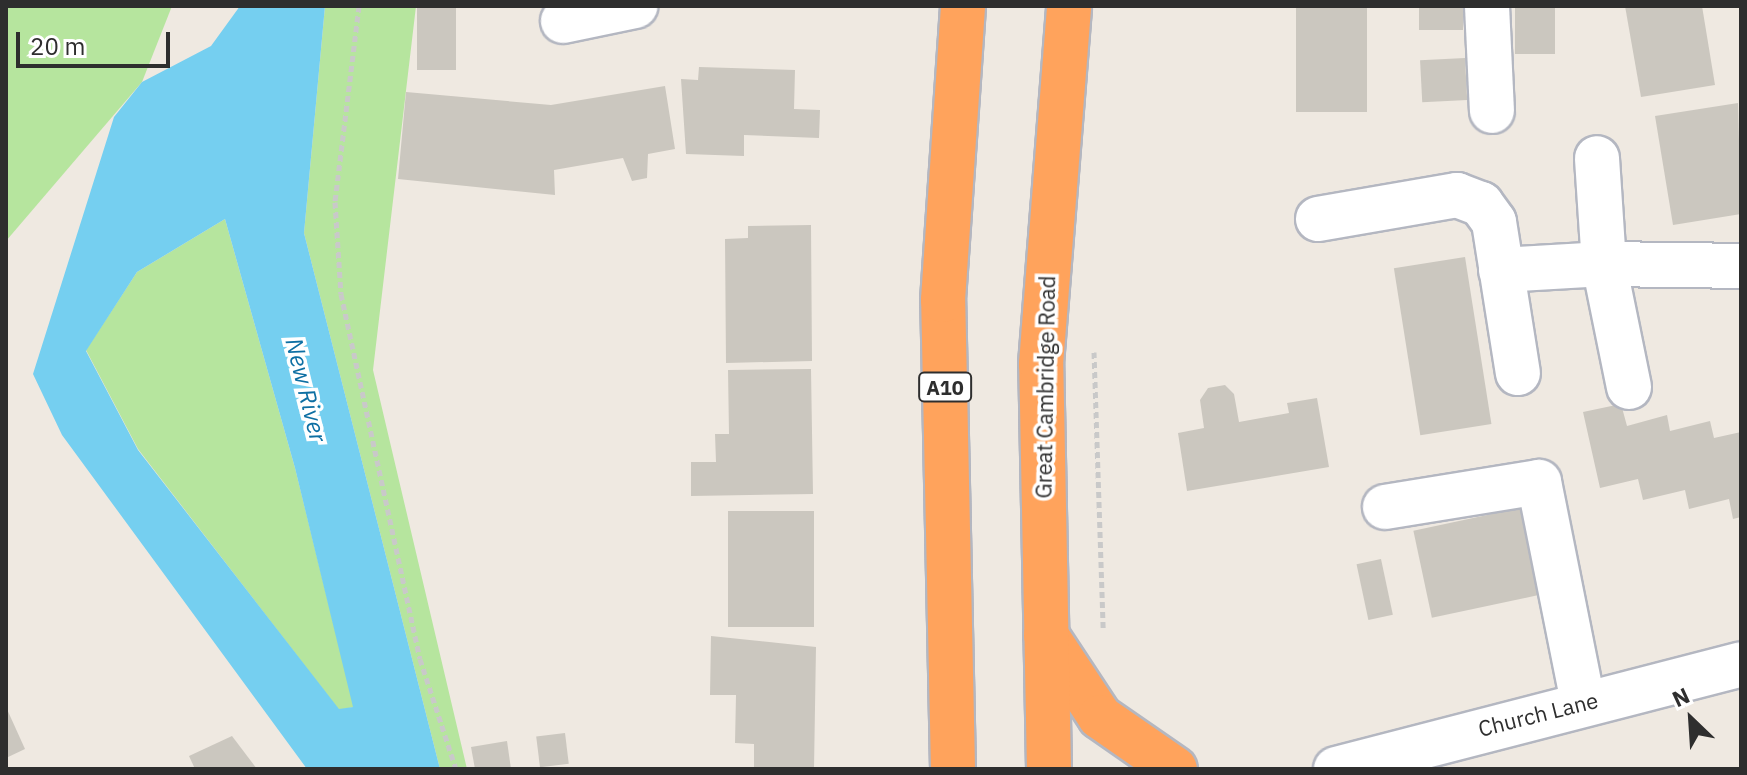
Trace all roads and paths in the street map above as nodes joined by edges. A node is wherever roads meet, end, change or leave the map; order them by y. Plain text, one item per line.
1 (359, 6) edge
2 (635, 6) edge
3 (959, 6) edge
4 (1069, 6) edge
5 (1487, 6) edge
6 (563, 21) dead end
7 (1492, 111) dead end
8 (1597, 158) dead end
9 (1318, 219) dead end
10 (1604, 264) junction
11 (1741, 266) edge
12 (1521, 268) junction
13 (1094, 341) dead end
14 (1518, 373) dead end
15 (1629, 387) dead end
16 (1385, 507) dead end
17 (1046, 635) junction
18 (1112, 643) dead end
19 (1741, 664) edge
20 (1583, 703) junction
21 (1444, 754) edge
22 (456, 769) edge
23 (953, 769) edge
24 (1049, 769) edge
25 (1175, 769) edge
26 (1336, 769) edge

1 - 22 path
2 - 6 street
3 - 23 highway, A10
4 - 17 highway, Great Cambridge Road
5 - 7 street
8 - 10 street
9 - 12 street
10 - 11 street
10 - 12 street
10 - 15 street
12 - 14 street
13 - 18 path
16 - 20 street
17 - 24 highway, Great Cambridge Road
17 - 25 highway
19 - 20 street, Church Lane
20 - 21 street, Church Lane
21 - 26 street, Church Lane

